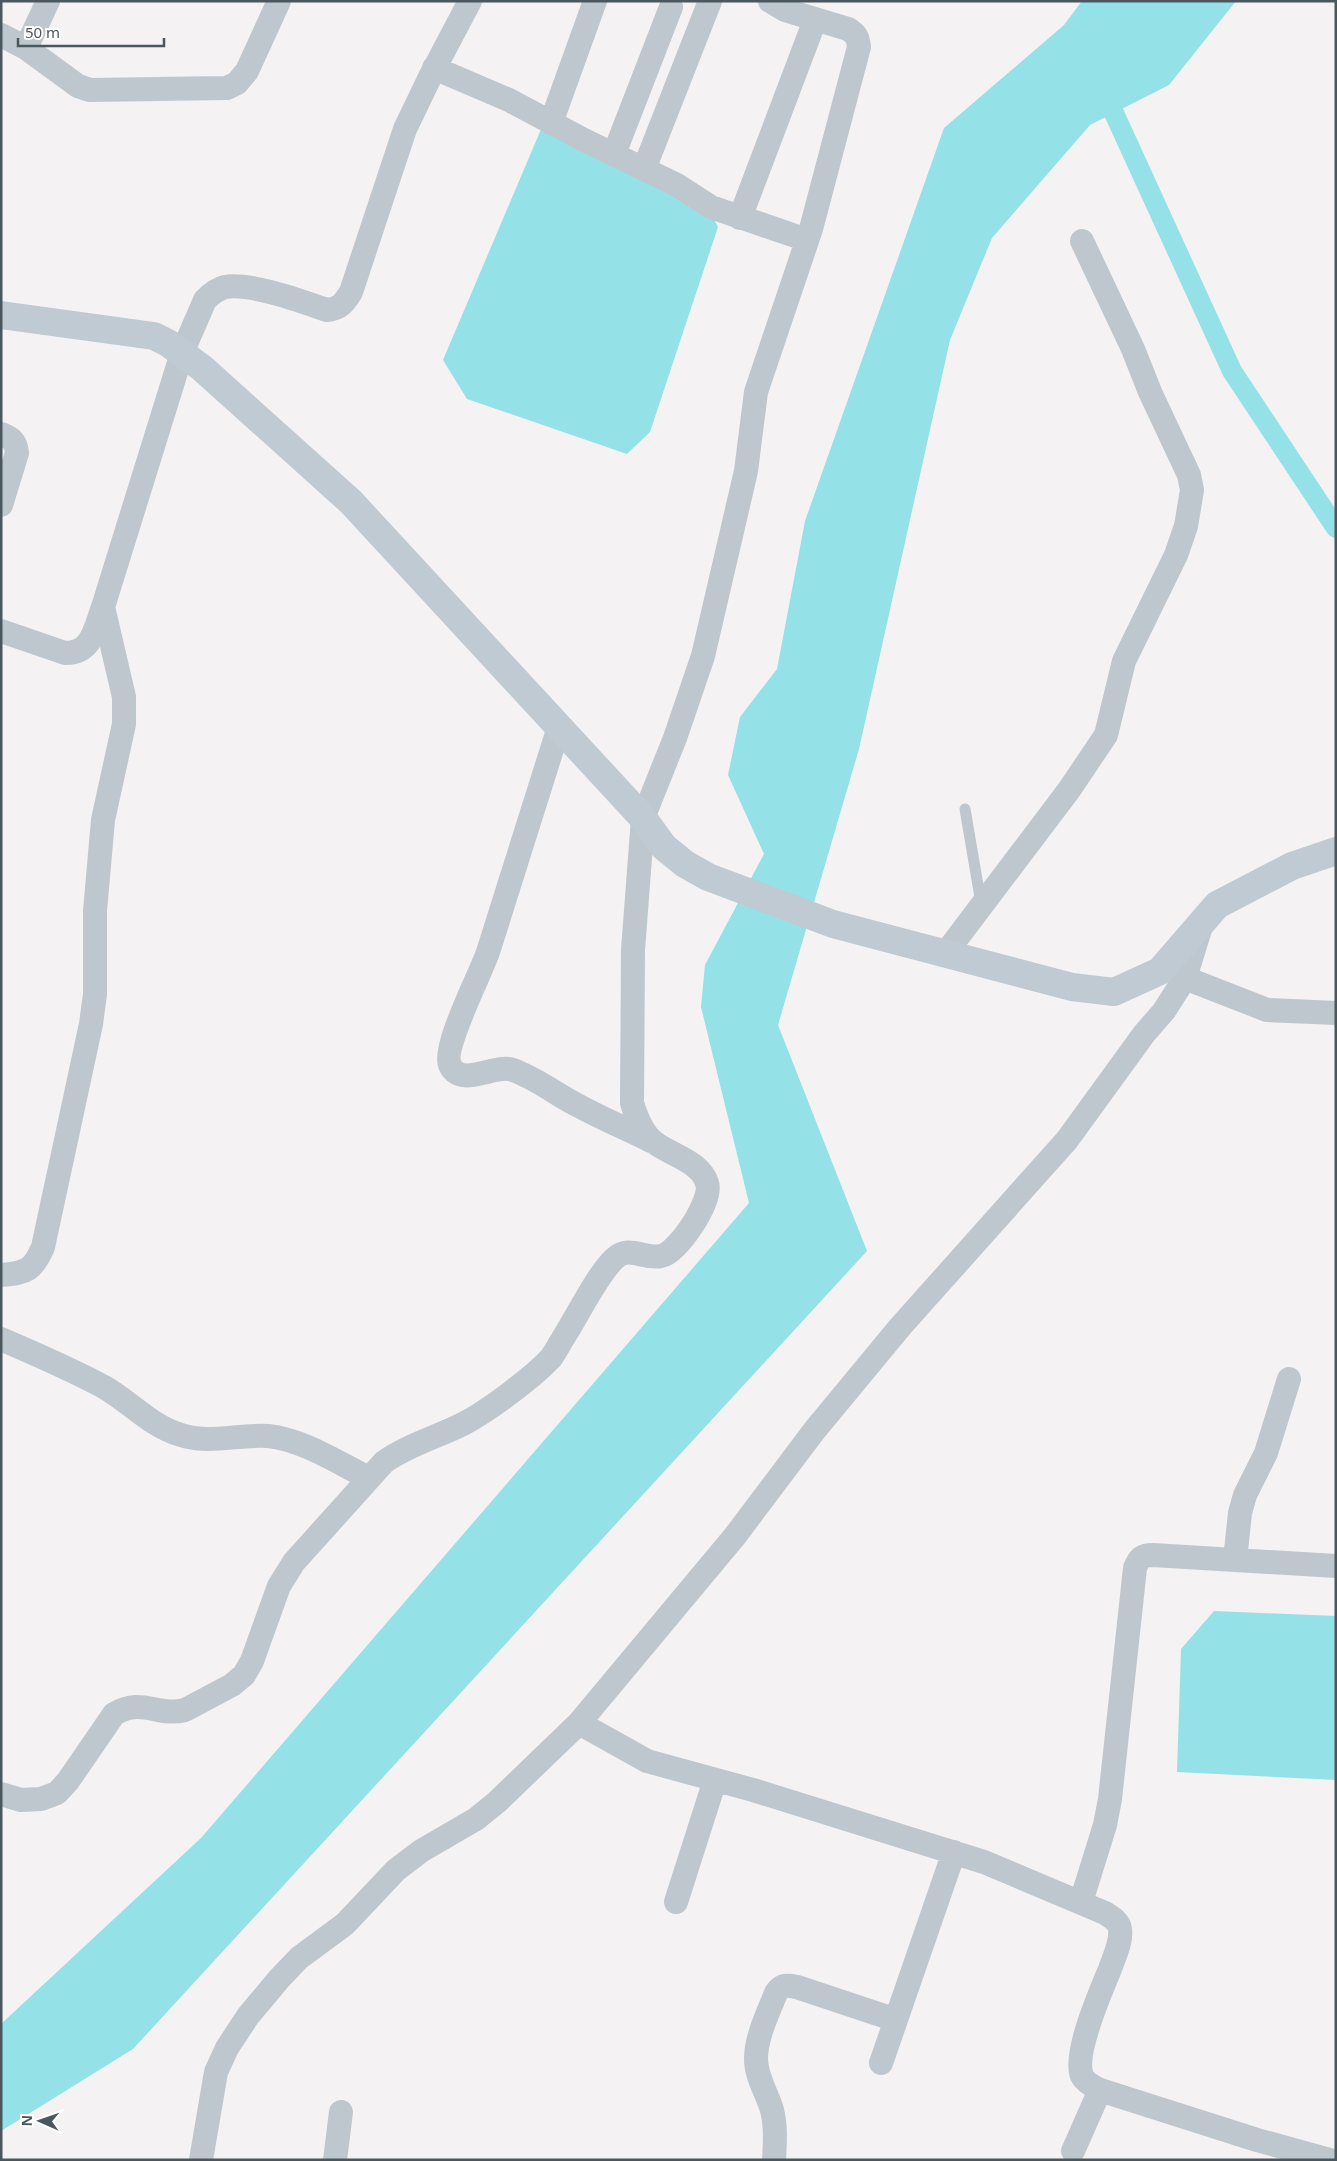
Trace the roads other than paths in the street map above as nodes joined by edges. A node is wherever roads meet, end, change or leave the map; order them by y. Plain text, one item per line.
1 (48, 1) edge
2 (279, 1) edge
3 (470, 1) edge
4 (596, 1) edge
5 (710, 1) edge
6 (770, 1) edge
7 (671, 7) dead end
8 (815, 20) junction
9 (1, 35) edge
10 (26, 48) junction
11 (434, 68) junction
12 (551, 123) junction
13 (614, 154) junction
14 (644, 169) junction
15 (740, 218) junction
16 (807, 240) junction
17 (1082, 240) dead end
18 (1, 316) edge
19 (182, 354) junction
20 (1, 434) edge
21 (1, 505) edge
22 (103, 606) junction
23 (1, 631) edge
24 (559, 727) junction
25 (965, 809) dead end
26 (643, 818) junction
27 (1336, 851) edge
28 (982, 905) junction
29 (1202, 922) junction
30 (945, 954) junction
31 (1185, 978) junction
32 (1336, 1013) edge
33 (653, 1142) junction
34 (1, 1275) edge
35 (1, 1339) edge
36 (1289, 1379) dead end
37 (369, 1478) junction
38 (1236, 1560) junction
39 (1336, 1566) edge
40 (579, 1724) junction
41 (715, 1780) junction
42 (1, 1794) edge
43 (954, 1852) junction
44 (676, 1902) dead end
45 (1082, 1902) junction
46 (896, 2020) junction
47 (881, 2063) dead end
48 (1100, 2090) junction
49 (341, 2112) dead end
50 (1073, 2151) dead end
51 (201, 2160) edge
52 (335, 2160) edge
53 (774, 2160) edge
54 (1330, 2160) edge

1 - 10 street
2 - 10 street
3 - 11 street
4 - 12 street
5 - 14 street
6 - 8 street
7 - 13 street
8 - 15 street
8 - 16 street
9 - 10 street
11 - 12 street
11 - 19 street
12 - 13 street
13 - 14 street
14 - 15 street
15 - 16 street
16 - 26 street
17 - 28 street
18 - 19 main road
19 - 22 street
19 - 24 main road
20 - 21 street
22 - 23 street
22 - 34 street
24 - 26 main road
24 - 33 street
25 - 28 lane
26 - 30 main road
26 - 33 street
27 - 29 main road
28 - 30 street
29 - 30 main road
29 - 31 street
31 - 32 street
31 - 40 street
33 - 37 street
35 - 37 street
36 - 38 street
37 - 42 street
38 - 39 street
38 - 45 street
40 - 41 street
40 - 51 street
41 - 43 street
41 - 44 street
43 - 45 street
43 - 46 street
45 - 48 street
46 - 47 street
46 - 53 street
48 - 50 street
48 - 54 street
49 - 52 street

